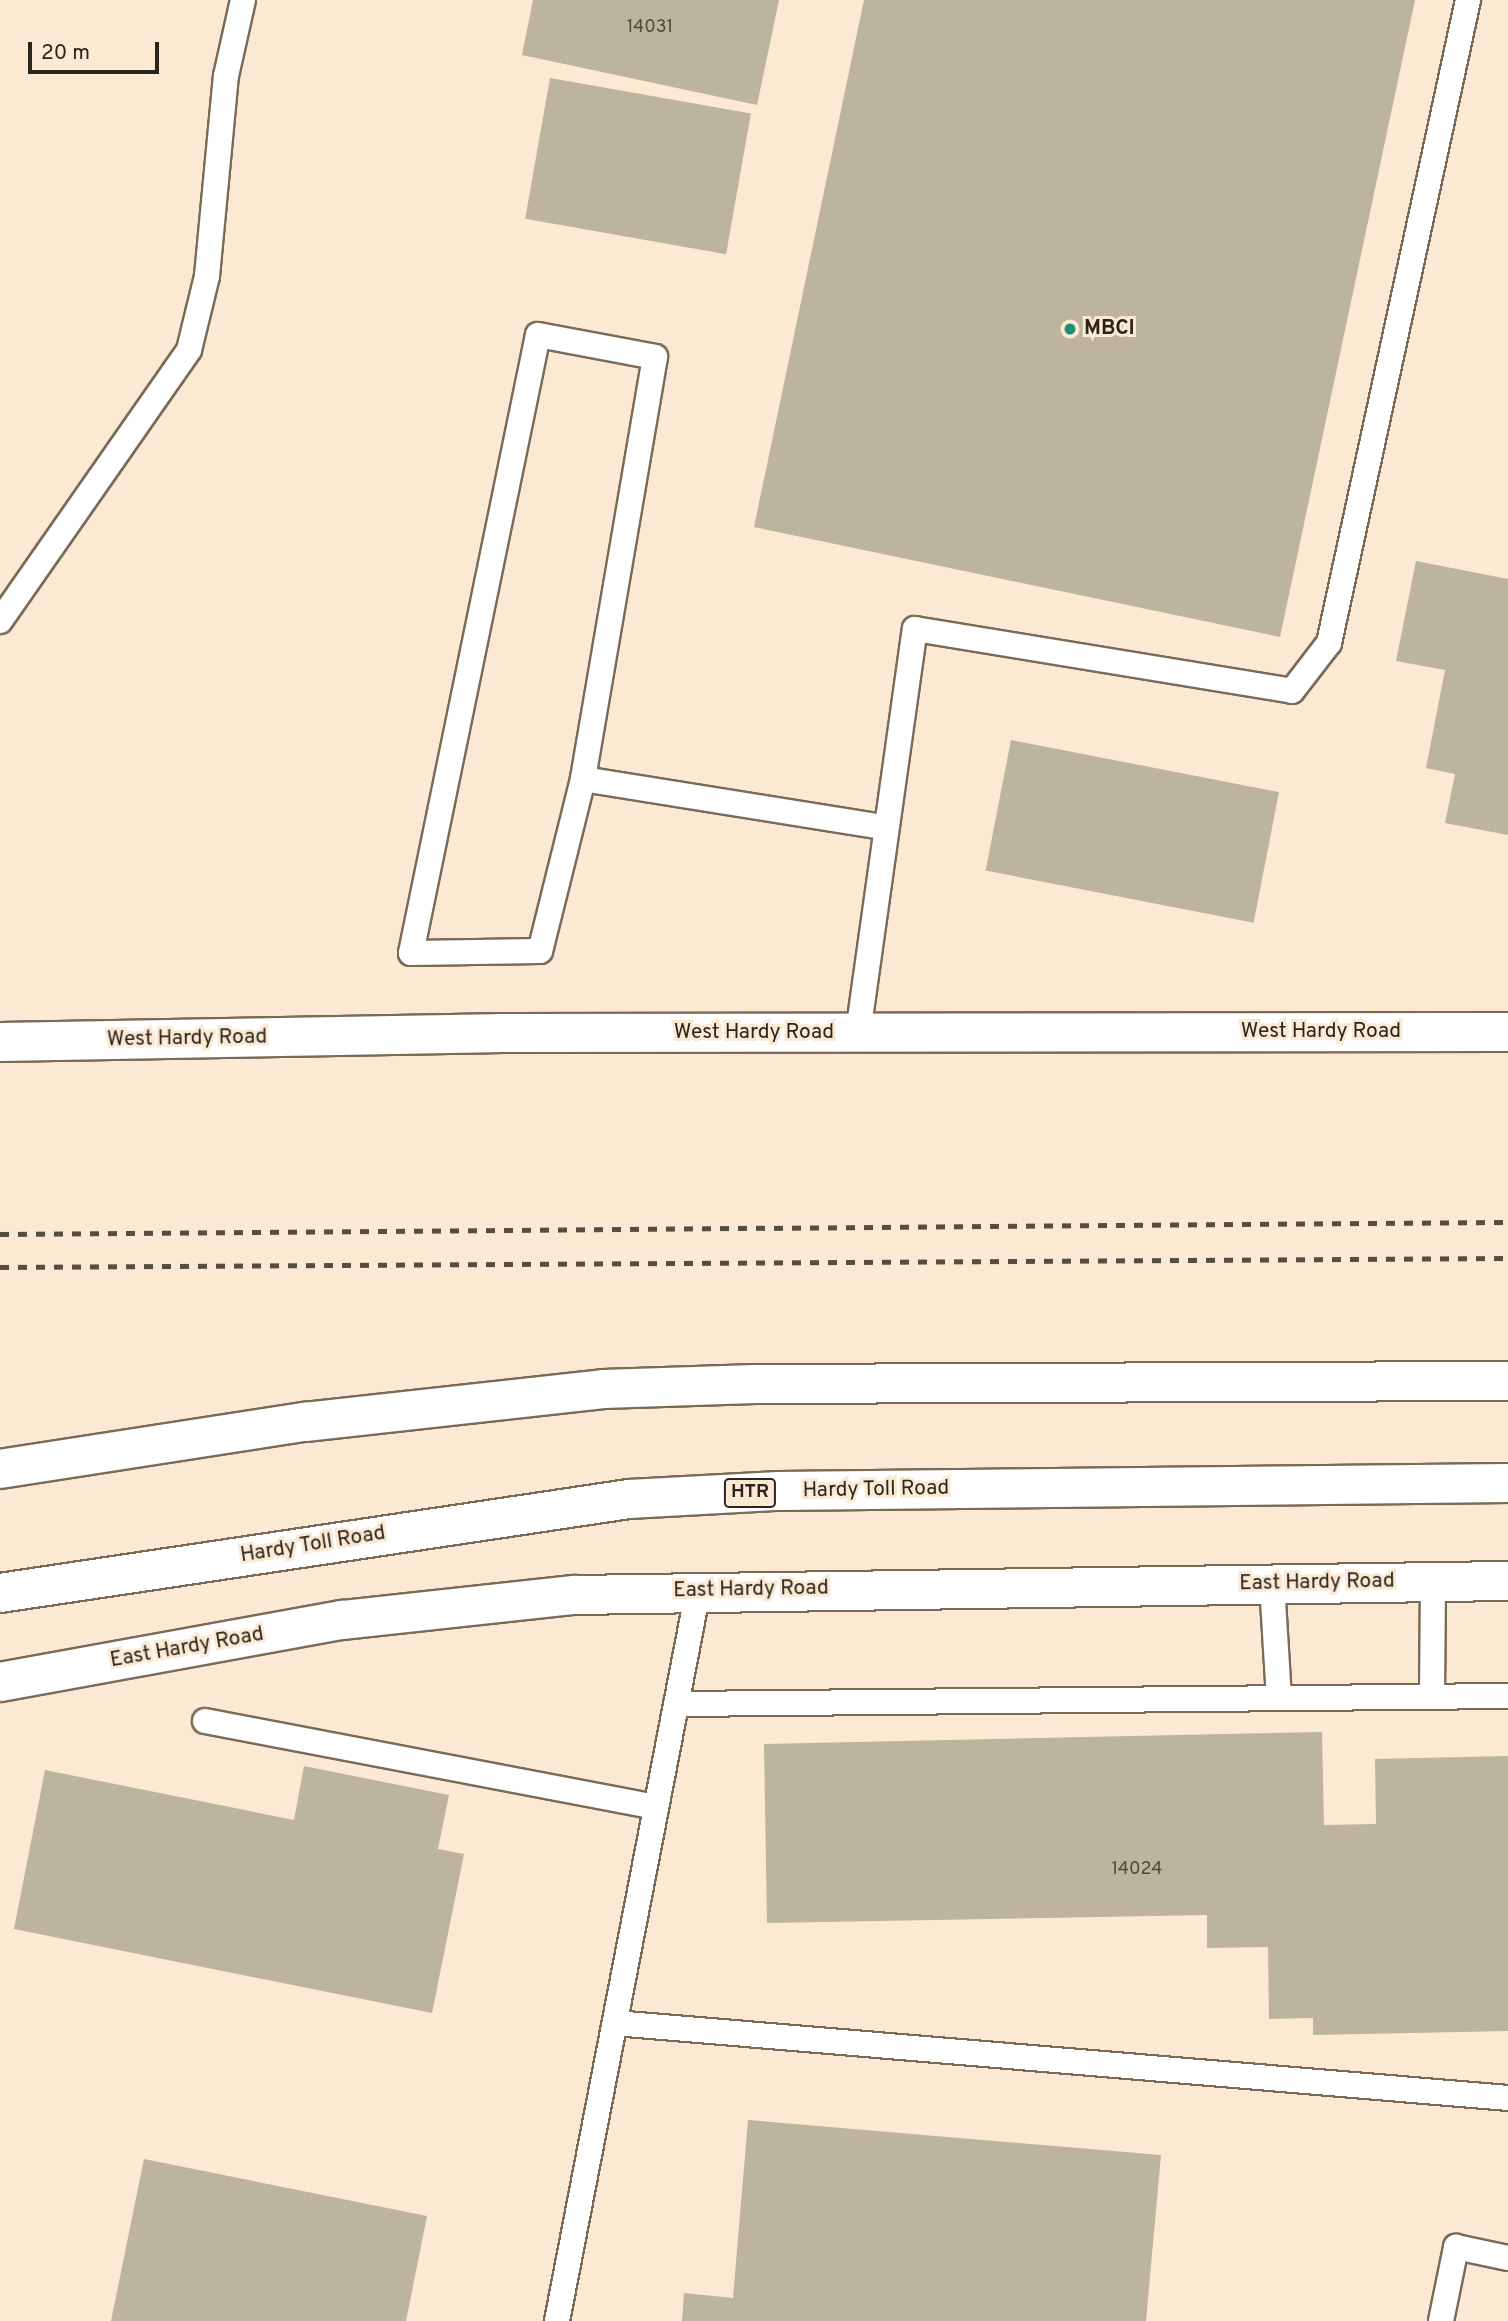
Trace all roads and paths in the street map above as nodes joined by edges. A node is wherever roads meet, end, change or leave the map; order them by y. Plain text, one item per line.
1 (243, 0) edge
2 (1468, 0) edge
3 (0, 621) edge
4 (583, 779) junction
5 (884, 828) junction
6 (1508, 1032) edge
7 (858, 1033) junction
8 (0, 1042) edge
9 (1508, 1381) edge
10 (0, 1469) edge
11 (1508, 1483) edge
12 (1508, 1581) edge
13 (1433, 1582) junction
14 (1272, 1584) junction
15 (698, 1591) junction
16 (0, 1593) edge
17 (0, 1682) edge
18 (1508, 1696) edge
19 (1432, 1697) junction
20 (1279, 1698) junction
21 (677, 1704) junction
22 (205, 1721) dead end
23 (656, 1807) junction
24 (615, 2023) junction
25 (1508, 2098) edge
26 (1508, 2258) edge
27 (557, 2321) edge
28 (1441, 2321) edge

1 - 3 lane
2 - 5 lane
4 - 4 lane
4 - 5 lane
5 - 7 lane
6 - 7 main road, West Hardy Road
7 - 8 main road, West Hardy Road
9 - 10 main road
11 - 16 main road, Hardy Toll Road / HTR
12 - 13 main road, East Hardy Road
13 - 14 main road, East Hardy Road
13 - 19 lane
14 - 15 main road, East Hardy Road
14 - 20 lane
15 - 17 main road, East Hardy Road
15 - 21 lane
18 - 19 lane
19 - 20 lane
20 - 21 lane
21 - 23 lane
22 - 23 lane
23 - 24 lane
24 - 25 lane
24 - 27 lane
26 - 28 lane

